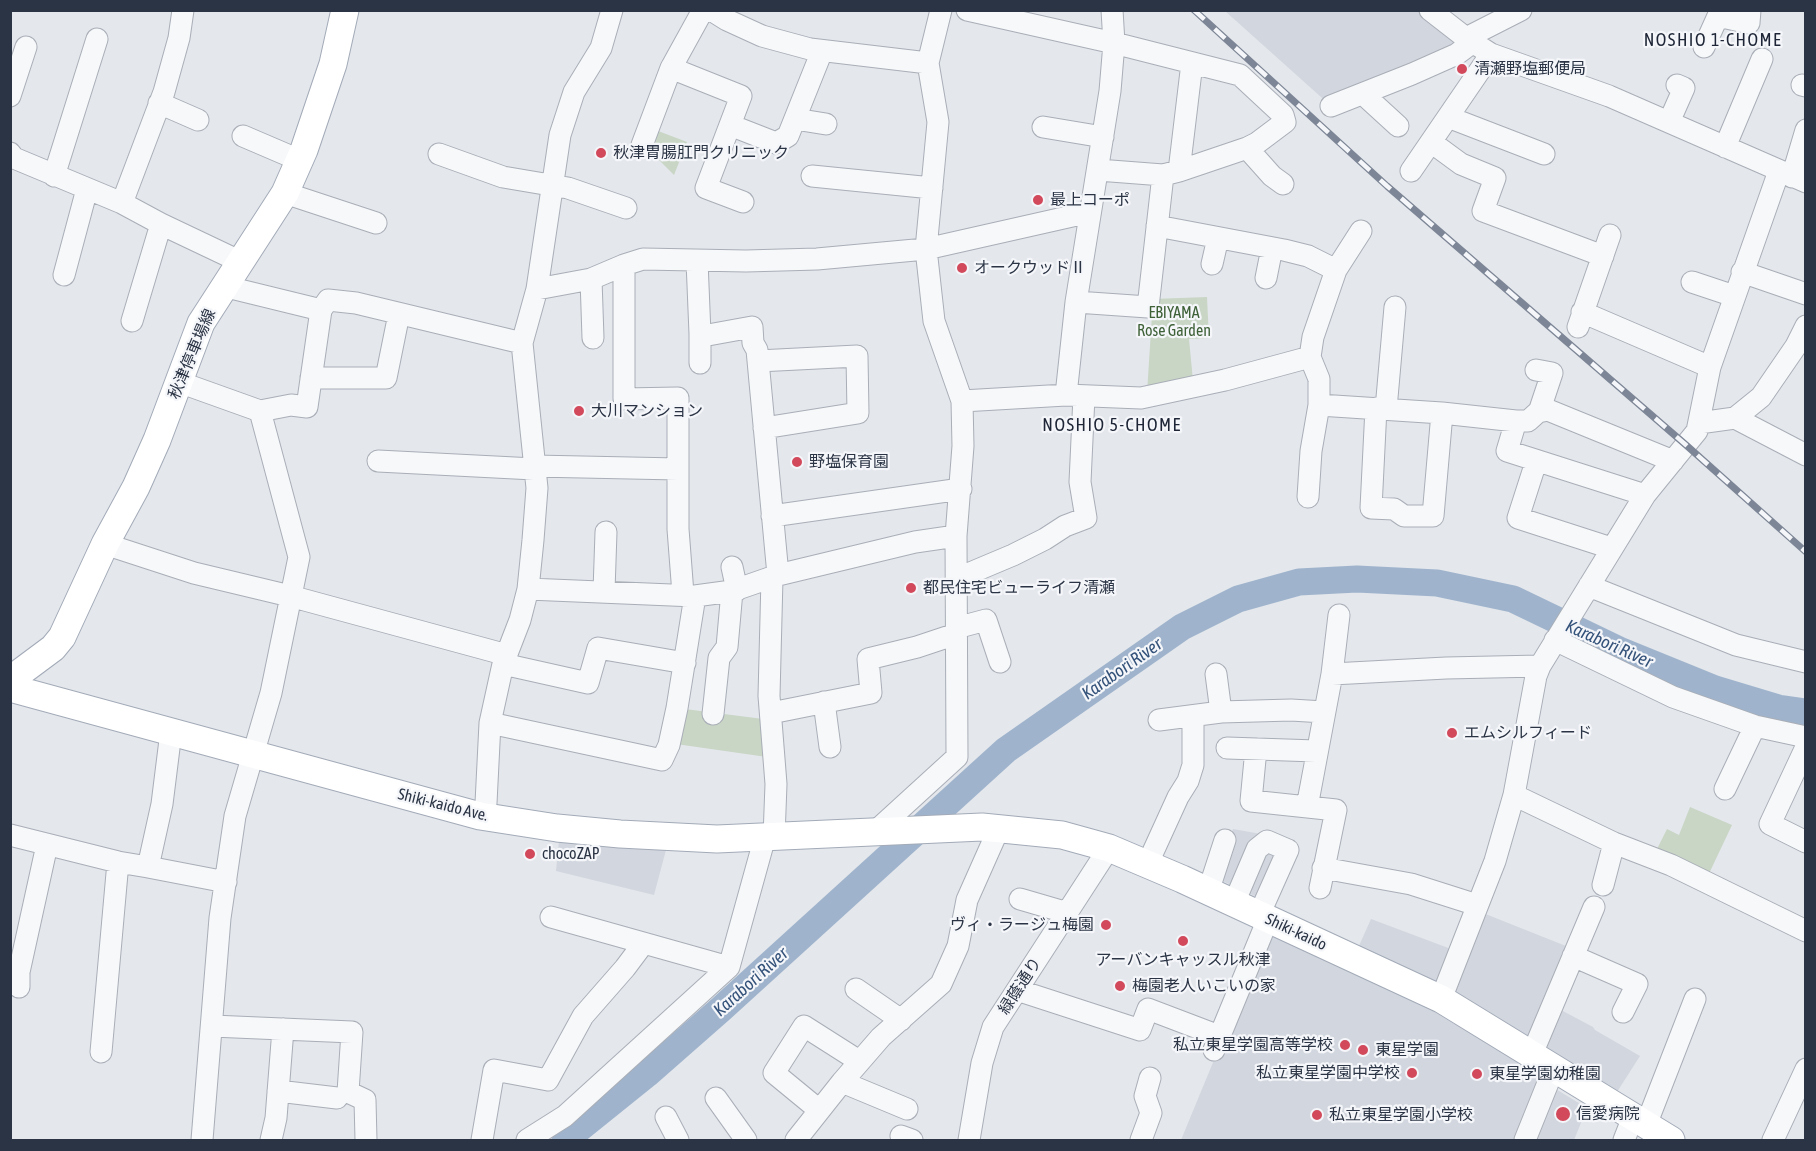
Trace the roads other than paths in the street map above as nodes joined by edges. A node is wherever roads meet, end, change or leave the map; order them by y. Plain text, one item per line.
1 (183, 10) edge
2 (345, 10) edge
3 (612, 10) edge
4 (703, 10) edge
5 (711, 10) edge
6 (941, 10) edge
7 (967, 10) edge
8 (1112, 10) edge
9 (1430, 10) edge
10 (1521, 10) edge
11 (1750, 10) edge
12 (97, 39) dead end
13 (1469, 40) junction
14 (1114, 43) junction
15 (26, 47) dead end
16 (1704, 47) dead end
17 (822, 51) junction
18 (1491, 54) junction
19 (1762, 59) dead end
20 (928, 63) junction
21 (1192, 63) junction
22 (671, 68) junction
23 (1677, 86) dead end
24 (1363, 94) junction
25 (10, 96) edge
26 (159, 103) junction
27 (1331, 106) dead end
28 (1448, 117) junction
29 (795, 119) junction
30 (198, 120) dead end
31 (1669, 122) junction
32 (826, 124) dead end
33 (730, 125) junction
34 (1398, 126) dead end
35 (1042, 127) dead end
36 (1806, 130) edge
37 (243, 136) dead end
38 (1103, 137) junction
39 (1431, 142) junction
40 (642, 145) dead end
41 (1725, 147) junction
42 (1247, 148) junction
43 (439, 154) dead end
44 (1544, 154) dead end
45 (11, 155) edge
46 (299, 160) junction
47 (1098, 170) junction
48 (1411, 171) dead end
49 (1171, 173) junction
50 (54, 176) junction
51 (812, 176) dead end
52 (1792, 177) edge
53 (1283, 184) dead end
54 (553, 186) junction
55 (932, 188) junction
56 (87, 189) junction
57 (285, 193) junction
58 (743, 202) dead end
59 (122, 203) junction
60 (626, 208) dead end
61 (1090, 212) junction
62 (376, 223) dead end
63 (161, 224) junction
64 (1157, 226) junction
65 (1361, 231) dead end
66 (1610, 235) dead end
67 (1218, 238) junction
68 (1272, 248) junction
69 (926, 249) junction
70 (1603, 256) junction
71 (697, 261) junction
72 (241, 262) junction
73 (1212, 264) dead end
74 (624, 265) junction
75 (1336, 270) junction
76 (1742, 272) junction
77 (64, 275) dead end
78 (1266, 278) dead end
79 (591, 279) junction
80 (1692, 282) dead end
81 (223, 286) junction
82 (537, 288) junction
83 (1806, 294) edge
84 (1734, 296) junction
85 (1076, 302) junction
86 (1395, 307) dead end
87 (321, 310) junction
88 (399, 314) junction
89 (132, 321) dead end
90 (1806, 326) edge
91 (700, 334) junction
92 (592, 338) dead end
93 (522, 343) junction
94 (1310, 357) junction
95 (758, 361) junction
96 (700, 363) dead end
97 (1710, 367) junction
98 (1536, 370) dead end
99 (311, 378) junction
100 (178, 381) junction
101 (1075, 395) junction
102 (962, 401) junction
103 (1319, 405) junction
104 (1381, 409) junction
105 (260, 411) junction
106 (1539, 412) junction
107 (1442, 413) junction
108 (1736, 418) junction
109 (1516, 421) junction
110 (1700, 423) junction
111 (764, 428) junction
112 (1806, 455) edge
113 (378, 460) dead end
114 (1672, 461) junction
115 (1536, 462) junction
116 (534, 468) junction
117 (678, 469) junction
118 (961, 489) junction
119 (1645, 495) junction
120 (1308, 497) dead end
121 (772, 516) junction
122 (606, 532) dead end
123 (956, 536) junction
124 (105, 544) junction
125 (1611, 548) junction
126 (732, 567) dead end
127 (775, 577) junction
128 (956, 579) junction
129 (1588, 586) junction
130 (528, 589) junction
131 (604, 591) junction
132 (735, 591) junction
133 (689, 595) junction
134 (290, 596) junction
135 (1339, 615) dead end
136 (956, 631) junction
137 (1555, 640) junction
138 (505, 660) junction
139 (1000, 662) dead end
140 (1806, 662) edge
141 (685, 663) junction
142 (1540, 666) junction
143 (1216, 674) dead end
144 (1332, 674) junction
145 (10, 680) edge
146 (10, 688) edge
147 (824, 702) junction
148 (1221, 712) junction
149 (1324, 712) junction
150 (771, 713) junction
151 (713, 714) dead end
152 (1193, 717) junction
153 (1159, 720) dead end
154 (490, 723) junction
155 (1755, 726) junction
156 (171, 732) junction
157 (1806, 737) edge
158 (830, 747) dead end
159 (1806, 747) edge
160 (1227, 748) dead end
161 (1256, 749) junction
162 (1316, 751) junction
163 (252, 754) junction
164 (1725, 789) dead end
165 (1514, 795) junction
166 (1307, 807) junction
167 (480, 816) junction
168 (987, 827) junction
169 (882, 830) junction
170 (10, 835) edge
171 (769, 837) junction
172 (1225, 840) dead end
173 (1806, 842) edge
174 (1614, 843) junction
175 (47, 845) junction
176 (1109, 848) junction
177 (118, 862) junction
178 (1148, 865) junction
179 (148, 867) junction
180 (226, 882) junction
181 (1603, 885) dead end
182 (1208, 892) junction
183 (1020, 899) dead end
184 (1234, 903) junction
185 (1477, 905) junction
186 (1594, 907) dead end
187 (1068, 913) junction
188 (552, 917) dead end
189 (1264, 917) junction
190 (1806, 931) edge
191 (643, 944) junction
192 (1573, 956) junction
193 (729, 967) junction
194 (19, 987) dead end
195 (856, 989) dead end
196 (1017, 990) junction
197 (1441, 999) junction
198 (1695, 999) dead end
199 (1623, 1012) dead end
200 (901, 1020) junction
201 (212, 1026) junction
202 (283, 1029) junction
203 (101, 1052) dead end
204 (1532, 1054) junction
205 (859, 1061) junction
206 (1554, 1068) junction
207 (1806, 1069) edge
208 (1150, 1078) dead end
209 (842, 1082) junction
210 (278, 1091) junction
211 (337, 1098) dead end
212 (716, 1098) dead end
213 (907, 1109) dead end
214 (819, 1110) junction
215 (666, 1117) dead end
216 (1635, 1127) edge
217 (202, 1140) edge
218 (271, 1140) edge
219 (366, 1140) edge
220 (482, 1140) edge
221 (527, 1140) edge
222 (678, 1140) edge
223 (746, 1140) edge
224 (796, 1140) edge
225 (969, 1140) edge
226 (1141, 1140) edge
227 (1525, 1140) edge
228 (1671, 1140) edge
229 (1773, 1140) edge

1 - 26 street
2 - 46 main road, 秋津停車場線
3 - 54 street
4 - 22 street
5 - 17 street
6 - 20 street
7 - 14 street
8 - 14 street
9 - 13 street
10 - 13 street
11 - 16 street
12 - 50 street
13 - 18 street
13 - 24 street
14 - 21 street
14 - 38 street
15 - 25 street
17 - 20 street
17 - 29 street
18 - 28 street
18 - 31 street
19 - 41 street
20 - 55 street
21 - 42 street
21 - 49 street
22 - 33 street
22 - 40 street
23 - 31 street
24 - 27 street
24 - 34 street
26 - 30 street
26 - 59 street
28 - 39 street
28 - 44 street
29 - 32 street
29 - 33 street
31 - 41 street
33 - 58 street
35 - 38 street
36 - 52 street
37 - 46 street
38 - 47 street
39 - 48 street
39 - 70 street
41 - 52 street
42 - 49 street
42 - 53 street
43 - 54 street
45 - 50 street
46 - 57 main road, 秋津停車場線
47 - 49 street
47 - 61 street
49 - 64 street
50 - 56 street
51 - 55 street
52 - 76 street
54 - 60 street
54 - 82 street
55 - 69 street
56 - 59 street
56 - 77 street
57 - 62 street
57 - 72 main road, 秋津停車場線
59 - 63 street
61 - 69 street
61 - 85 street
63 - 72 street
63 - 89 street
64 - 67 street
64 - 85 street
65 - 75 street
66 - 70 street
67 - 68 street
67 - 73 street
68 - 75 street
68 - 78 street
69 - 71 street
69 - 102 street
70 - 97 street
71 - 74 street
71 - 91 street
72 - 81 main road, 秋津停車場線
74 - 79 street
74 - 117 street
75 - 94 street
76 - 83 street
76 - 84 street
79 - 82 street
79 - 92 street
80 - 84 street
81 - 87 street
81 - 100 main road, 秋津停車場線
82 - 93 street
84 - 97 street
85 - 101 street
86 - 104 street
87 - 88 street
87 - 99 street
88 - 93 street
88 - 99 street
90 - 108 street
91 - 95 street
91 - 96 street
93 - 116 street
94 - 101 street
94 - 103 street
95 - 111 street
95 - 111 street
97 - 110 street
98 - 106 street
99 - 105 street
100 - 105 street
100 - 124 main road, 秋津停車場線
101 - 102 street
101 - 128 street
102 - 118 street
103 - 104 street
103 - 120 street
104 - 107 street
104 - 107 street
105 - 134 street
106 - 109 street
106 - 114 street
107 - 109 street
108 - 110 street
108 - 112 street
109 - 115 street
110 - 114 street
111 - 121 street
113 - 116 street
114 - 119 street
115 - 119 street
115 - 125 street
116 - 117 street
116 - 130 street
117 - 133 street
118 - 121 street
118 - 123 street
119 - 125 street
121 - 127 street
122 - 131 street
123 - 127 street
123 - 128 street
124 - 134 street
124 - 145 main road, 秋津停車場線
125 - 129 street
126 - 132 street
127 - 132 street
127 - 150 street
128 - 136 street
129 - 137 street
129 - 140 street
130 - 131 street
130 - 138 street
131 - 133 street
132 - 133 street
132 - 151 street
133 - 141 street
134 - 138 street
134 - 163 street
135 - 144 street
136 - 139 street
136 - 147 street
136 - 169 street
137 - 142 street
137 - 155 street
138 - 141 street
138 - 154 street
141 - 154 street
142 - 144 street
142 - 165 street
143 - 148 street
144 - 149 street
146 - 156 main road, Shiki-kaido Ave.
147 - 150 street
147 - 158 street
148 - 149 street
148 - 152 street
149 - 162 street
150 - 171 street
152 - 153 street
152 - 178 street
154 - 167 street
155 - 157 street
155 - 164 street
156 - 163 main road, Shiki-kaido Ave.
156 - 179 street
159 - 173 street
160 - 161 street
161 - 162 street
161 - 166 street
162 - 166 street
163 - 167 main road, Shiki-kaido Ave.
163 - 180 street
165 - 174 street
165 - 185 street
166 - 185 street
167 - 171 main road, Shiki-kaido Ave.
168 - 169 main road, Shiki-kaido
168 - 176 main road, Shiki-kaido
168 - 200 street
169 - 171 main road, Shiki-kaido Ave.
170 - 175 street
171 - 193 street
172 - 182 street
174 - 181 street
174 - 190 street
175 - 177 street
175 - 194 street
176 - 178 main road, Shiki-kaido
176 - 187 street, 緑蔭通り
177 - 179 street
177 - 203 street
178 - 182 main road, Shiki-kaido
179 - 180 street
180 - 201 street
182 - 184 main road, Shiki-kaido
183 - 187 street
184 - 189 main road, Shiki-kaido
184 - 189 street
185 - 197 street
186 - 192 street
187 - 196 street, 緑蔭通り
188 - 191 street
189 - 196 street
189 - 197 main road, Shiki-kaido
191 - 193 street
191 - 220 street
192 - 199 street
192 - 204 street
193 - 221 street
195 - 200 street
196 - 225 street, 緑蔭通り
197 - 204 main road, Shiki-kaido
198 - 216 street
200 - 205 street
201 - 202 street
201 - 217 street
202 - 210 street
202 - 219 street
204 - 206 main road, Shiki-kaido
205 - 209 street
205 - 214 street
206 - 216 main road, Shiki-kaido
206 - 227 street
207 - 229 street
208 - 226 street
209 - 213 street
209 - 214 street
210 - 211 street
210 - 218 street
212 - 223 street
214 - 224 street
215 - 222 street
216 - 228 main road, Shiki-kaido

